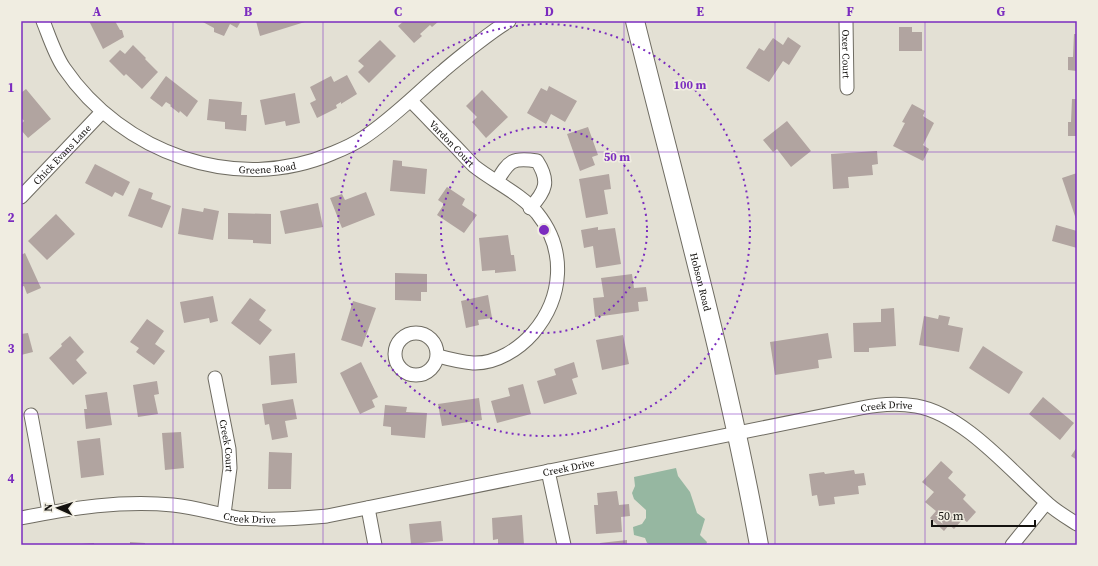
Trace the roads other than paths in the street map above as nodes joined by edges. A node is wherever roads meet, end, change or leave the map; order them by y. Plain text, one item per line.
1 (43, 21) edge
2 (509, 21) edge
3 (635, 21) edge
4 (846, 21) edge
5 (496, 24) edge
6 (847, 88) dead end
7 (411, 101) junction
8 (102, 112) junction
9 (497, 181) junction
10 (21, 198) edge
11 (530, 208) junction
12 (438, 356) dead end
13 (215, 378) dead end
14 (31, 415) dead end
15 (736, 432) junction
16 (548, 472) junction
17 (1046, 503) junction
18 (368, 508) junction
19 (49, 512) junction
20 (224, 514) junction
21 (21, 518) edge
22 (1077, 524) edge
23 (375, 545) edge
24 (564, 545) edge
25 (759, 545) edge
26 (1012, 545) edge

1 - 8 street, Greene Road
2 - 5 street, Greene Road
3 - 15 main road, Hobson Road
4 - 6 street, Oxer Court
5 - 7 street, Greene Road
7 - 8 street, Greene Road
7 - 9 street, Vardon Court
8 - 10 street, Chick Evans Lane
9 - 11 street, Vardon Court
9 - 11 street
11 - 12 street, Vardon Court
13 - 20 street, Creek Court
14 - 19 street
15 - 16 street, Creek Drive
15 - 17 street, Creek Drive
15 - 25 main road, Hobson Road
16 - 18 street, Creek Drive
16 - 24 street
17 - 22 street, Creek Drive
17 - 26 street
18 - 20 street, Creek Drive
18 - 23 street
19 - 20 street, Creek Drive
19 - 21 street, Creek Drive

